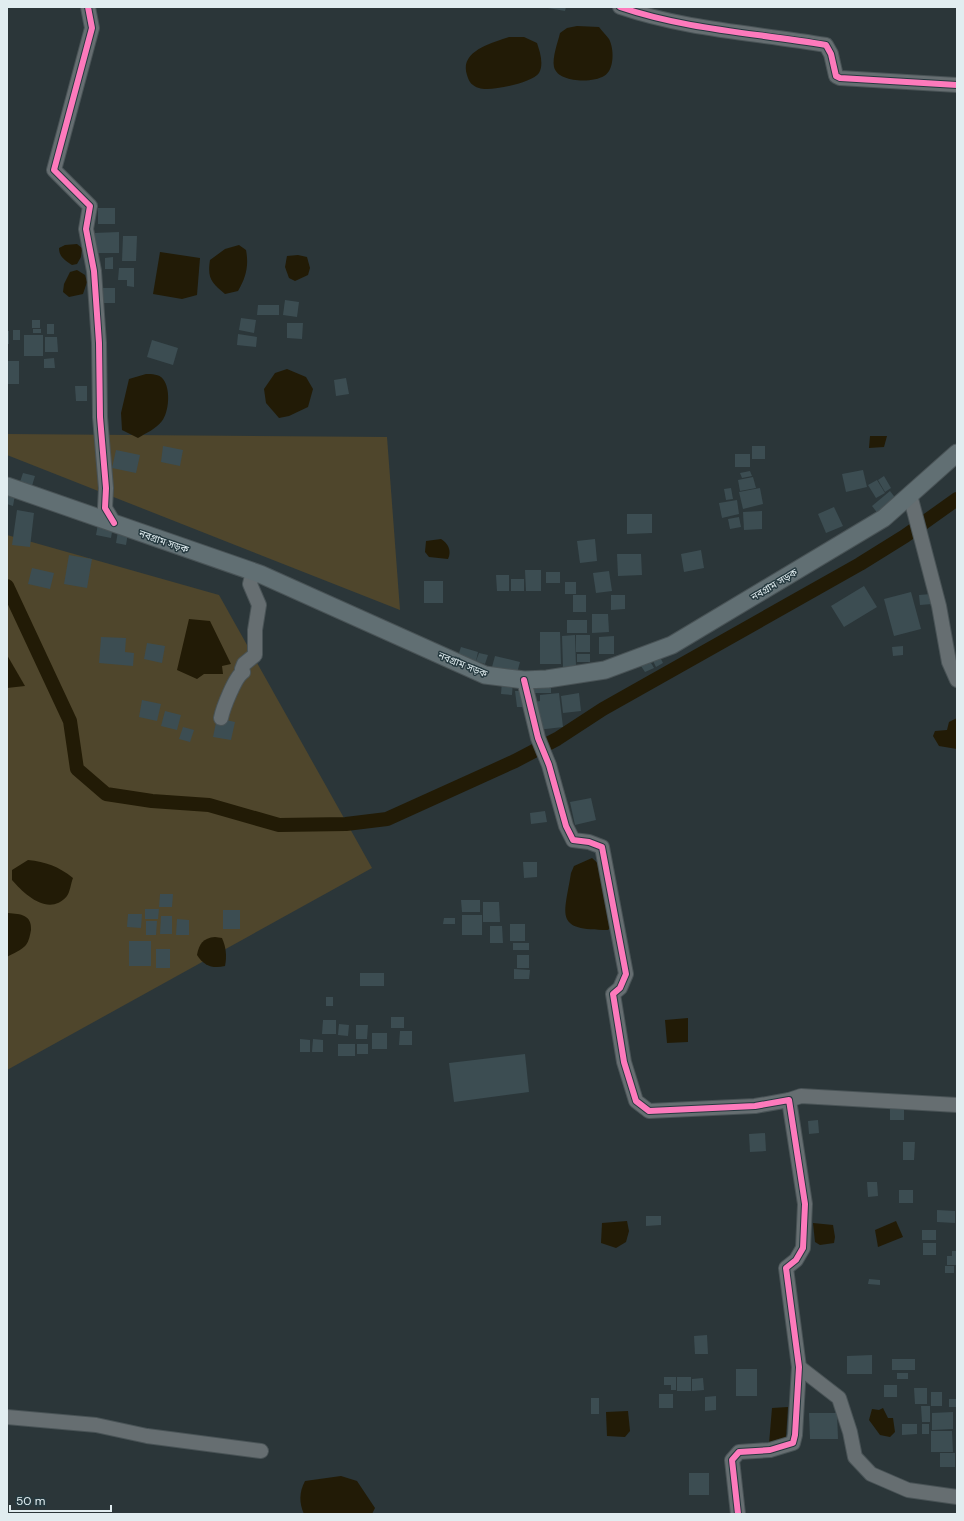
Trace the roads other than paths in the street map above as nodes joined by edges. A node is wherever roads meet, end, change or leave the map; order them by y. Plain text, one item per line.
1 (88, 7) edge
2 (620, 7) edge
3 (957, 85) edge
4 (957, 453) edge
5 (7, 486) edge
6 (910, 495) junction
7 (114, 523) junction
8 (253, 572) junction
9 (524, 680) junction
10 (957, 680) edge
11 (221, 718) dead end
12 (789, 1100) junction
13 (957, 1105) edge
14 (799, 1367) junction
15 (7, 1417) edge
16 (261, 1451) dead end
17 (957, 1497) edge
18 (738, 1514) edge

1 - 7 street
2 - 3 street
4 - 6 main road, নবগ্রাম সড়ক
5 - 7 main road, নবগ্রাম সড়ক
6 - 9 main road, নবগ্রাম সড়ক
6 - 10 street
7 - 8 main road, নবগ্রাম সড়ক
8 - 9 main road, নবগ্রাম সড়ক
8 - 11 street
9 - 12 street
12 - 13 street
12 - 14 street
14 - 17 street
14 - 18 street
15 - 16 street

